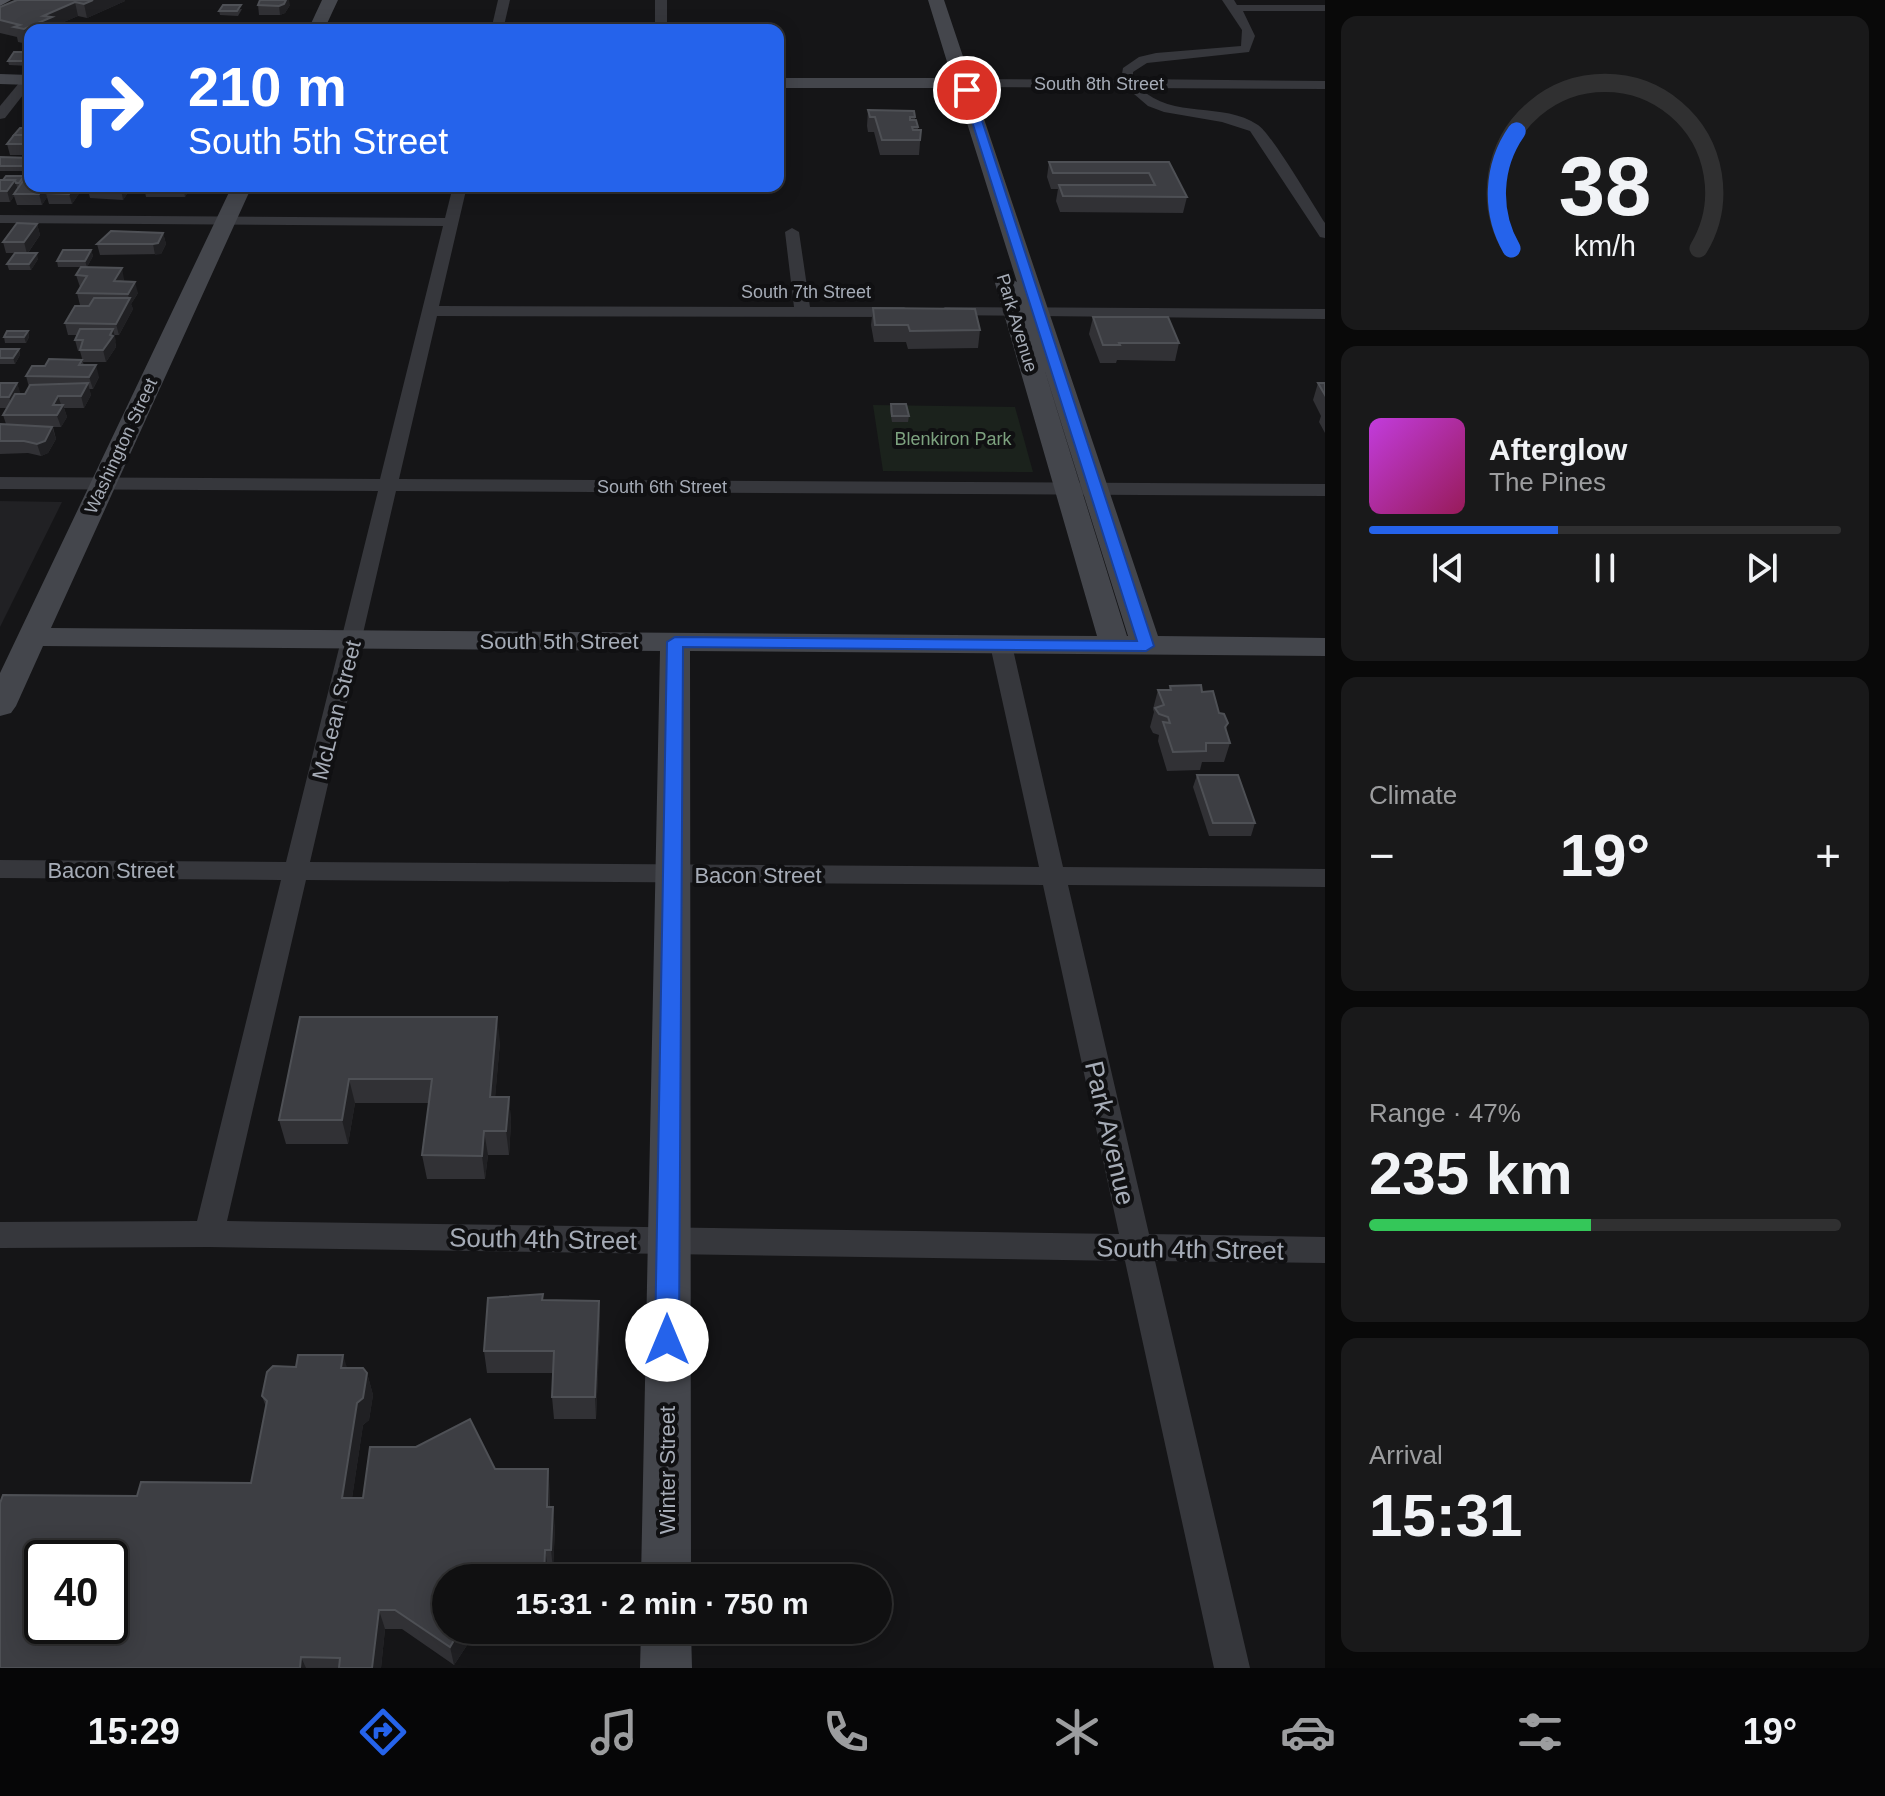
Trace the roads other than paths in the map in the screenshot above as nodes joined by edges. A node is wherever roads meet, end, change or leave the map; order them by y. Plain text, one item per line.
1 (330, 0) edge
2 (504, 0) edge
3 (661, 0) edge
4 (918, 0) edge
5 (936, 0) edge
6 (1230, 4) edge
7 (1325, 8) edge
8 (319, 24) edge
9 (498, 24) edge
10 (661, 24) edge
11 (0, 79) edge
12 (24, 80) edge
13 (784, 83) edge
14 (954, 83) junction
15 (1129, 84) junction
16 (1325, 85) edge
17 (24, 86) edge
18 (0, 115) edge
19 (239, 192) edge
20 (458, 192) edge
21 (0, 219) edge
22 (225, 220) junction
23 (451, 222) junction
24 (792, 232) dead end
25 (1325, 234) edge
26 (431, 311) junction
27 (803, 312) junction
28 (1027, 312) junction
29 (1325, 314) edge
30 (0, 483) edge
31 (104, 483) junction
32 (390, 485) junction
33 (1096, 488) junction
34 (1067, 489) junction
35 (1325, 490) edge
36 (32, 637) junction
37 (353, 640) junction
38 (675, 642) junction
39 (1001, 645) junction
40 (1115, 646) junction
41 (1146, 646) junction
42 (1325, 647) edge
43 (0, 706) edge
44 (0, 869) edge
45 (297, 871) junction
46 (674, 874) junction
47 (1051, 877) junction
48 (1325, 878) edge
49 (209, 1234) junction
50 (0, 1235) edge
51 (668, 1240) junction
52 (1136, 1249) junction
53 (1325, 1250) edge
54 (666, 1564) edge
55 (666, 1644) edge
56 (666, 1668) edge
57 (1232, 1668) edge

1 - 8 street
2 - 9 street
3 - 10 street
4 - 14 street, Park Avenue
5 - 14 street, Park Avenue
6 - 7 street
6 - 15 street
11 - 12 street
13 - 14 street, South 8th Street
14 - 15 street, South 8th Street
14 - 28 street, Park Avenue
15 - 16 street, South 8th Street
15 - 25 street
17 - 18 street
19 - 22 street, Washington Street
20 - 23 street, McLean Street
21 - 22 street
22 - 23 street
22 - 31 street, Washington Street
23 - 26 street, McLean Street
24 - 27 street
26 - 27 street, South 7th Street
26 - 32 street, McLean Street
27 - 28 street, South 7th Street
28 - 29 street, South 7th Street
28 - 33 street, Park Avenue
28 - 34 street, Park Avenue
30 - 31 street, South 6th Street
31 - 32 street, South 6th Street
31 - 36 street, Washington Street
32 - 34 street, South 6th Street
32 - 37 street, McLean Street
33 - 34 street, South 6th Street
33 - 35 street, South 6th Street
33 - 41 street, Park Avenue
34 - 40 street, Park Avenue
36 - 37 street, South 5th Street
36 - 43 street, Washington Street
37 - 38 street, South 5th Street
37 - 45 street, McLean Street
38 - 39 street, South 5th Street
38 - 46 street, Winter Street
39 - 40 street, South 5th Street
39 - 47 street, Park Avenue
40 - 41 street, South 5th Street
41 - 42 street, South 5th Street
44 - 45 street, Bacon Street
45 - 46 street, Bacon Street
45 - 49 street, McLean Street
46 - 47 street, Bacon Street
46 - 51 street, Winter Street
47 - 48 street, Bacon Street
47 - 52 street, Park Avenue
49 - 50 street, South 4th Street
49 - 51 street, South 4th Street
51 - 52 street, South 4th Street
51 - 54 street, Winter Street
52 - 53 street, South 4th Street
52 - 57 street, Park Avenue
55 - 56 street

